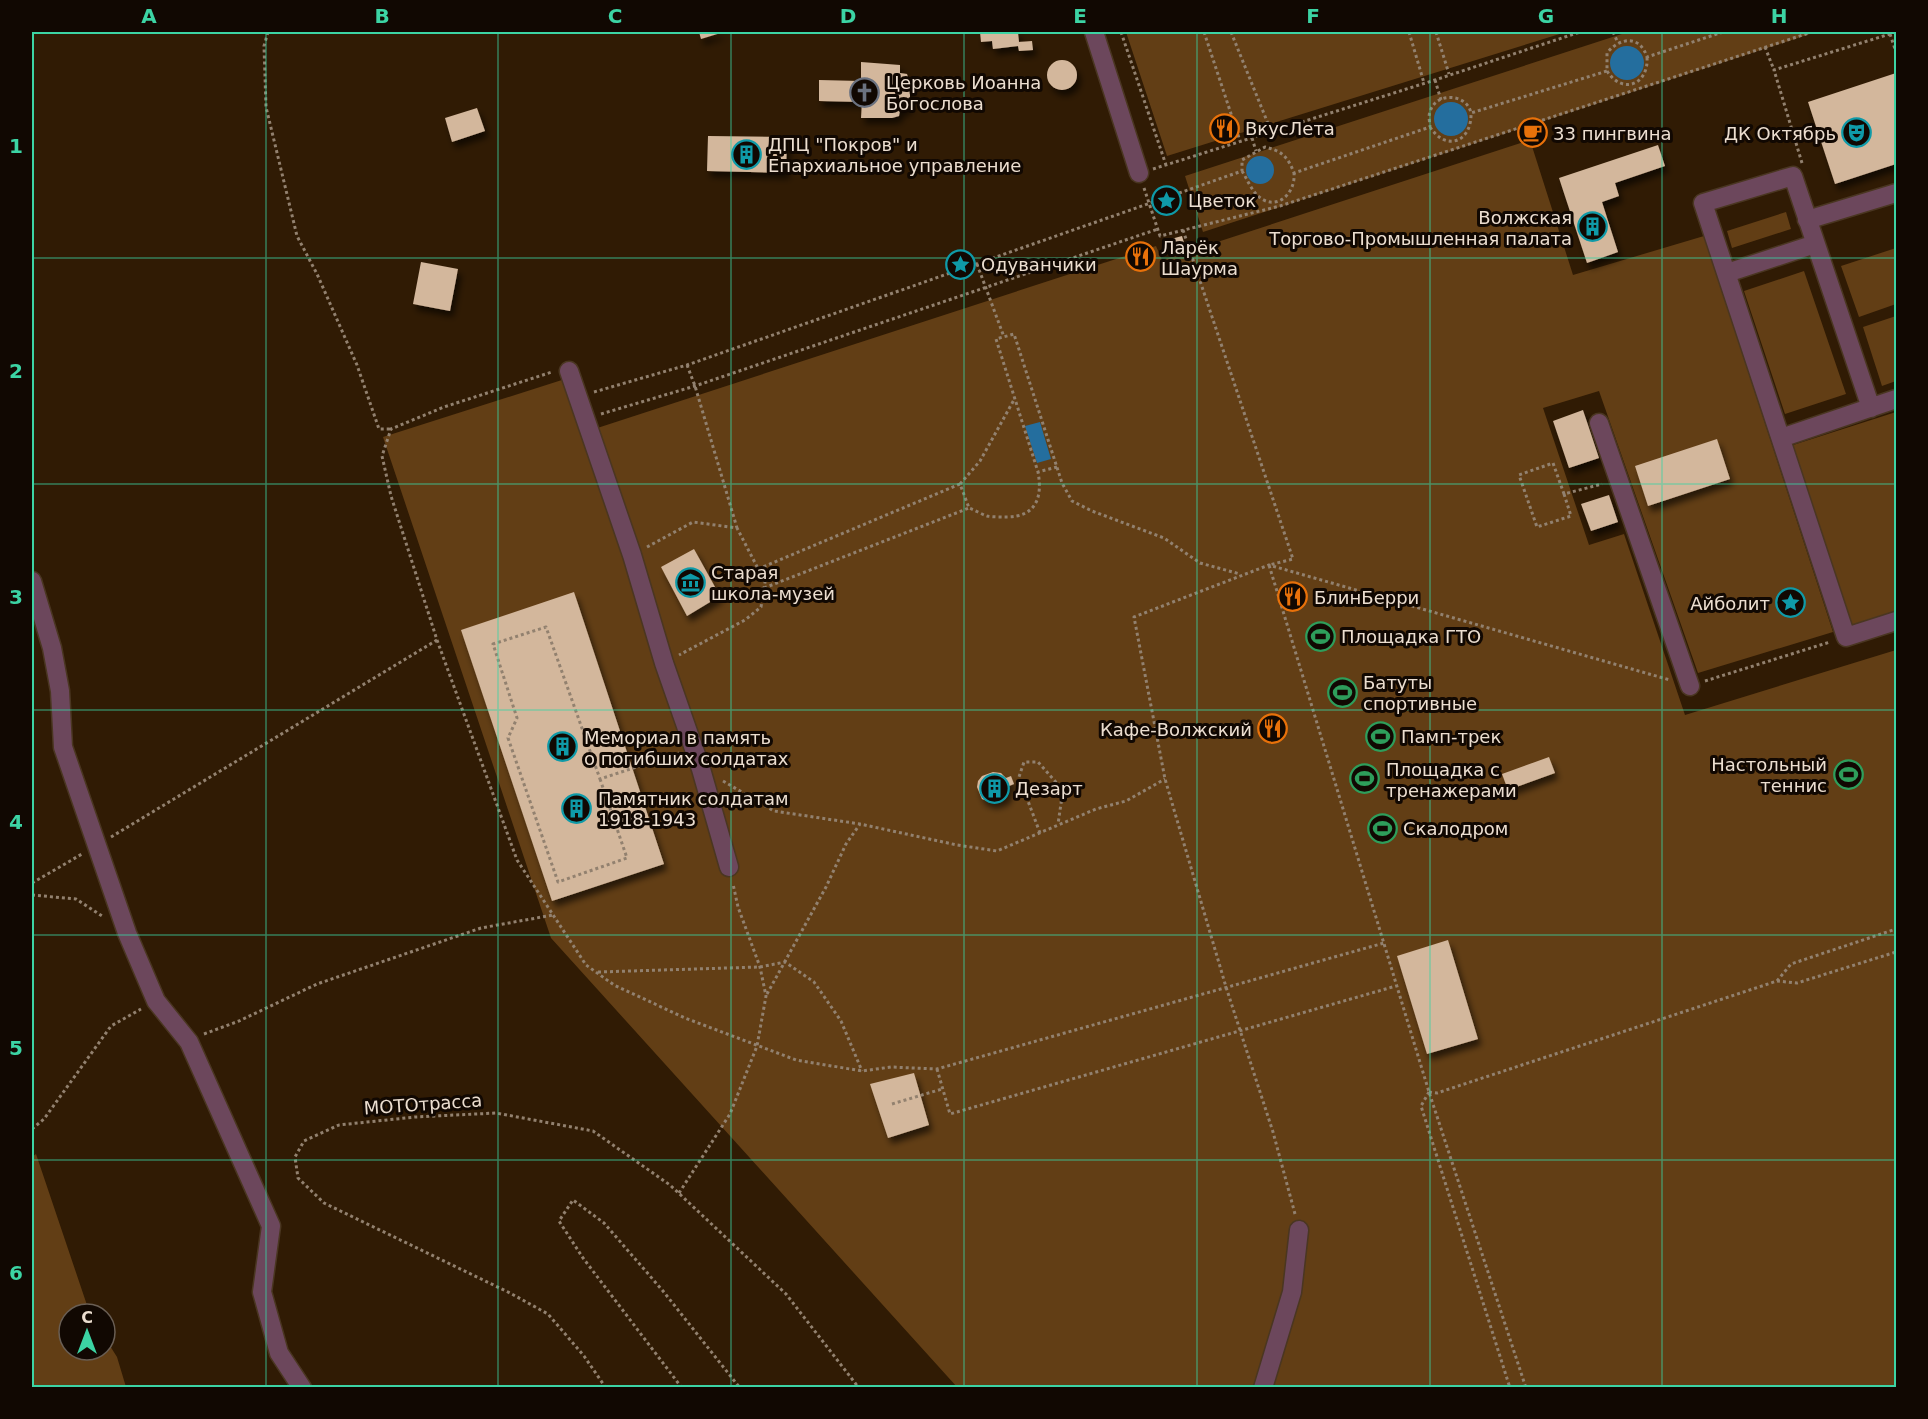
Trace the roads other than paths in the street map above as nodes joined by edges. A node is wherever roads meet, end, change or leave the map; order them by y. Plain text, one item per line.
1 (1094, 32) edge
2 (1139, 173) road end
3 (1896, 193) edge
4 (1808, 220) junction
5 (1815, 244) junction
6 (1727, 273) junction
7 (569, 371) road end
8 (1896, 399) edge
9 (1870, 408) junction
10 (1599, 423) dead end
11 (1781, 438) junction
12 (32, 581) edge
13 (1896, 621) edge
14 (1690, 686) road end
15 (729, 867) road end
16 (1299, 1230) road end
17 (302, 1388) edge
18 (1263, 1388) edge

1 - 2 street
3 - 4 street
4 - 5 street
4 - 6 street
5 - 6 street
5 - 9 street
6 - 11 street
7 - 15 street
8 - 9 street
9 - 11 street
10 - 14 street
11 - 13 street
12 - 17 street
16 - 18 street

